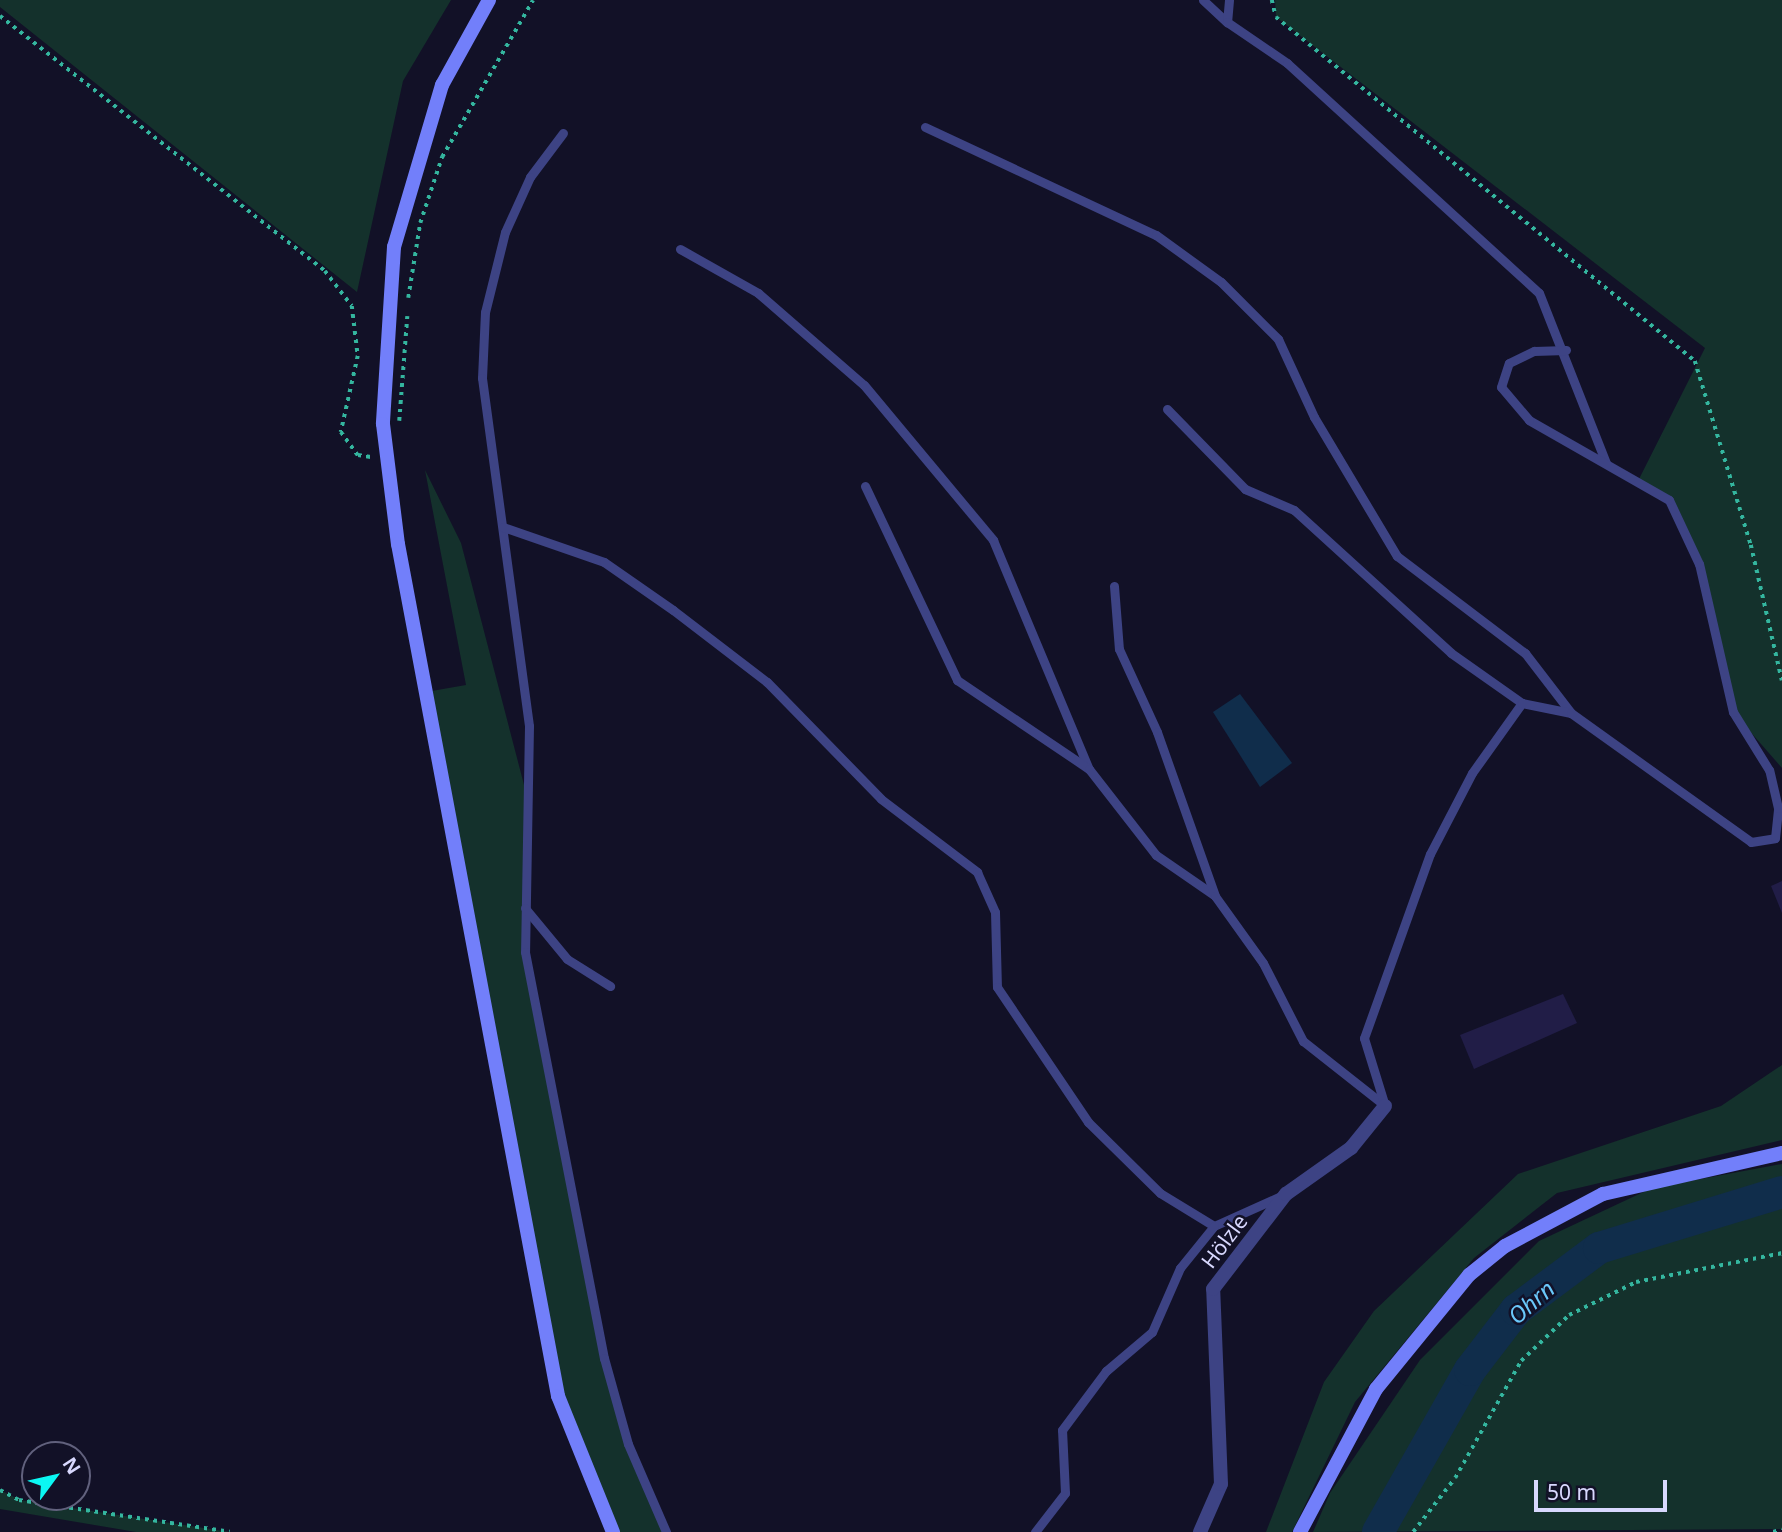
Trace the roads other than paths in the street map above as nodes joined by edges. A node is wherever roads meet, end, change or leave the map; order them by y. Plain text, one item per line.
1 (489, 0) edge
2 (1203, 0) edge
3 (1229, 0) edge
4 (1227, 22) junction
5 (925, 127) dead end
6 (563, 133) dead end
7 (680, 249) dead end
8 (1566, 350) junction
9 (1167, 409) dead end
10 (1606, 463) junction
11 (865, 486) dead end
12 (503, 527) junction
13 (1114, 586) dead end
14 (1522, 702) junction
15 (1571, 713) junction
16 (1089, 769) junction
17 (1215, 896) junction
18 (525, 908) junction
19 (610, 986) dead end
20 (1385, 1106) junction
21 (1782, 1153) edge
22 (1286, 1194) junction
23 (1214, 1226) junction
24 (613, 1532) edge
25 (666, 1532) edge
26 (1035, 1532) edge
27 (1200, 1532) edge
28 (1300, 1532) edge

1 - 24 main road
2 - 4 lane
3 - 4 lane
4 - 8 lane
5 - 15 lane
6 - 12 lane
7 - 16 lane
8 - 10 lane
8 - 10 lane
9 - 14 lane
10 - 15 lane
11 - 16 lane
12 - 18 lane
12 - 23 lane
13 - 17 lane
14 - 15 lane
14 - 20 lane
16 - 17 lane
17 - 20 lane
18 - 19 lane
18 - 25 lane
20 - 22 street, Hölzle
21 - 28 main road
22 - 23 lane
22 - 27 street, Hölzle
23 - 26 lane

